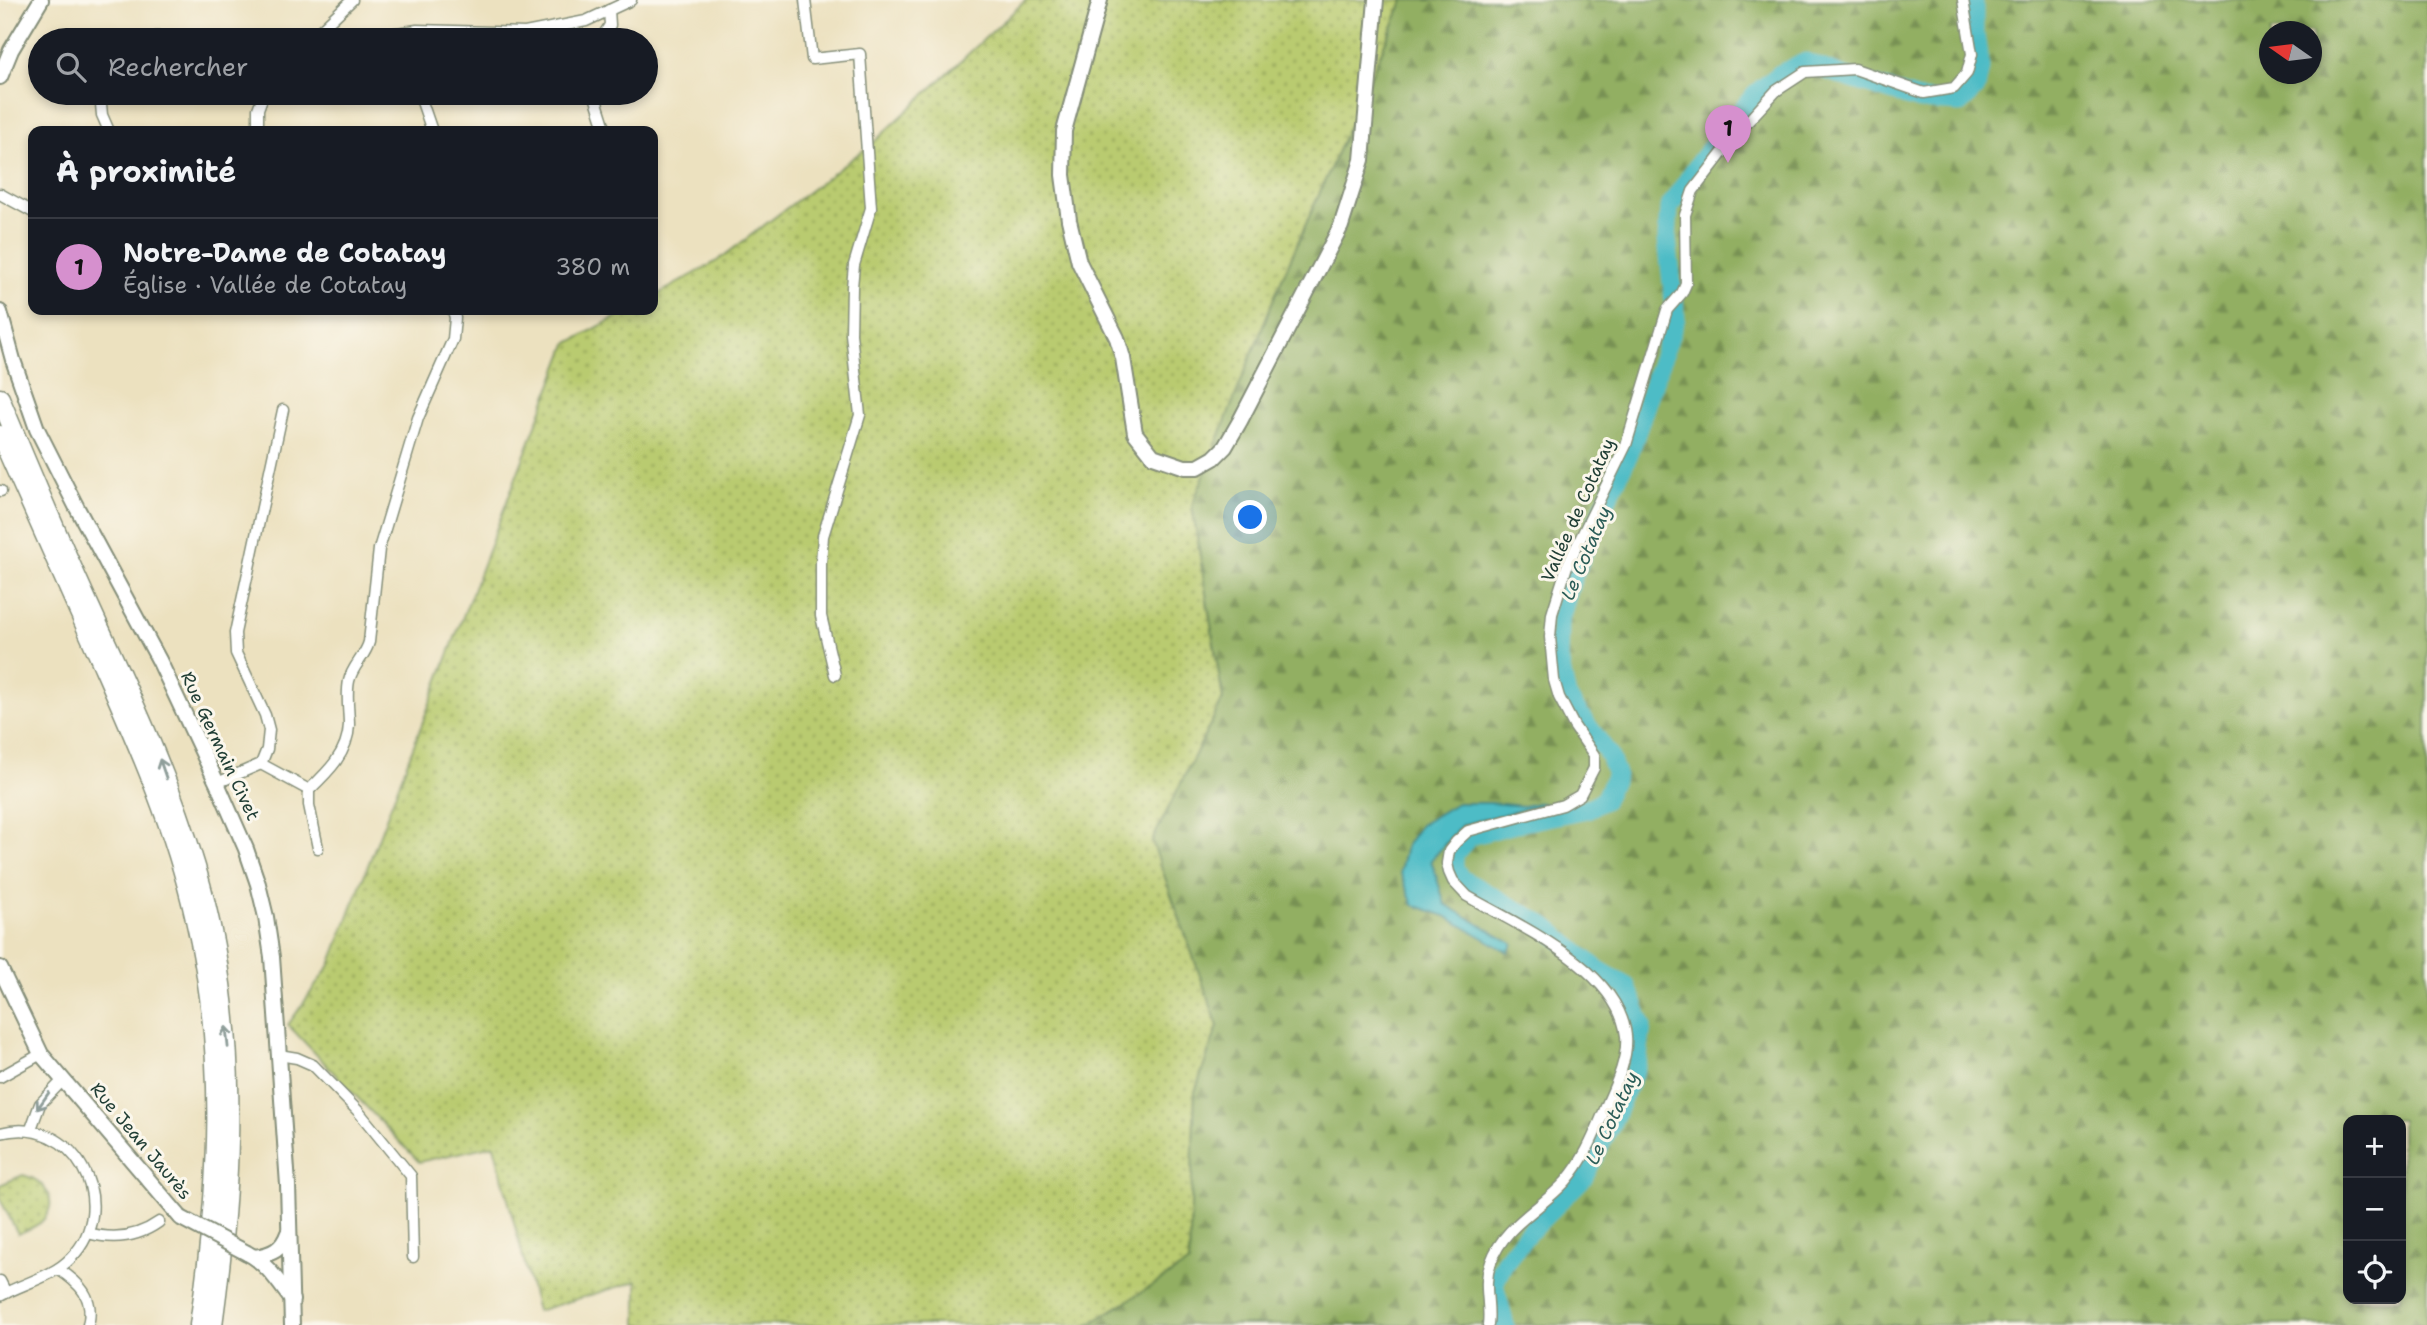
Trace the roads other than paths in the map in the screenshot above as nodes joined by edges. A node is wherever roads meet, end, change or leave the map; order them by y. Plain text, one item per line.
1 (41, 0) edge
2 (352, 0) edge
3 (631, 0) edge
4 (805, 0) edge
5 (1100, 0) edge
6 (1377, 0) edge
7 (1964, 0) edge
8 (609, 10) junction
9 (323, 28) edge
10 (550, 28) edge
11 (608, 28) edge
12 (0, 77) edge
13 (101, 105) edge
14 (260, 105) edge
15 (423, 105) edge
16 (598, 105) edge
17 (107, 126) edge
18 (258, 126) edge
19 (430, 126) edge
20 (604, 126) edge
21 (0, 194) edge
22 (28, 209) edge
23 (0, 312) edge
24 (454, 315) edge
25 (0, 398) edge
26 (283, 410) dead end
27 (0, 435) edge
28 (835, 675) dead end
29 (261, 764) junction
30 (217, 783) junction
31 (309, 790) junction
32 (318, 848) dead end
33 (0, 968) edge
34 (41, 1054) junction
35 (279, 1055) junction
36 (0, 1077) edge
37 (64, 1079) junction
38 (31, 1129) junction
39 (0, 1133) edge
40 (159, 1222) dead end
41 (290, 1228) junction
42 (88, 1233) junction
43 (251, 1255) junction
44 (413, 1256) dead end
45 (58, 1269) junction
46 (0, 1281) edge
47 (3, 1294) edge
48 (292, 1300) junction
49 (88, 1325) edge
50 (199, 1325) edge
51 (213, 1325) edge
52 (292, 1325) edge
53 (1488, 1325) edge

1 - 12 street
2 - 9 street
3 - 8 street
4 - 28 street
5 - 6 street
7 - 53 street, Vallée de Cotatay
8 - 10 street
8 - 11 street
13 - 17 street
14 - 18 street
15 - 19 street
16 - 20 street
21 - 22 street
23 - 30 street, Rue Germain Civet
24 - 31 street
51 -> 25 highway
26 - 29 street
27 - 50 highway
29 - 30 street
29 - 31 street
30 - 35 street, Rue Germain Civet
31 - 32 street
33 - 34 street, Rue Jean Jaurès
34 - 36 street
34 - 37 street, Rue Jean Jaurès
35 - 41 street, Rue Germain Civet
35 - 44 street
37 -> 38 street
37 - 43 street, Rue Jean Jaurès, bridge
38 - 39 street
38 - 42 street
40 - 42 street
41 - 43 street
41 - 48 street, Rue Germain Civet
42 - 45 street
43 - 48 street, Rue Jean Jaurès
45 - 47 street
45 - 49 street
46 - 47 street
48 - 52 street, Rue Germain Civet

